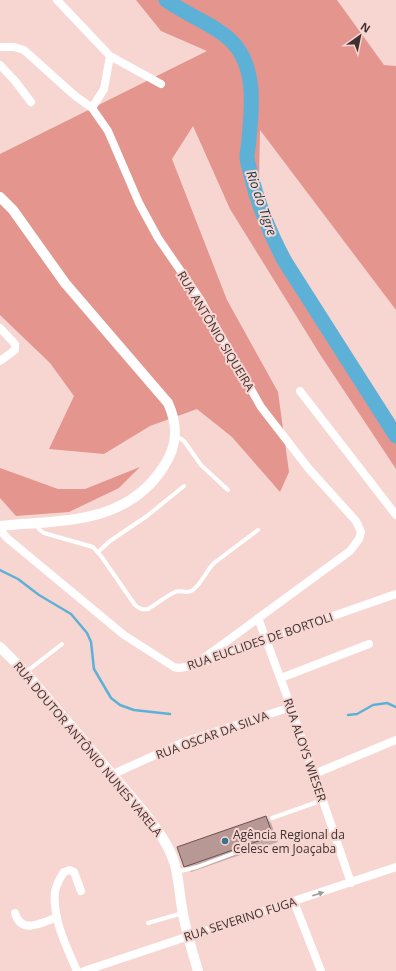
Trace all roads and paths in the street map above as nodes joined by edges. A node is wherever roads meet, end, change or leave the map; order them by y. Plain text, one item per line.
1 (57, 0) edge
2 (0, 47) edge
3 (110, 56) junction
4 (0, 65) edge
5 (161, 84) dead end
6 (32, 102) dead end
7 (92, 108) junction
8 (0, 197) edge
9 (0, 328) edge
10 (0, 361) edge
11 (300, 391) dead end
12 (176, 436) junction
13 (184, 486) dead end
14 (228, 490) dead end
15 (396, 515) edge
16 (35, 523) junction
17 (0, 526) edge
18 (0, 530) edge
19 (258, 530) dead end
20 (98, 552) junction
21 (396, 594) edge
22 (258, 618) junction
23 (267, 639) junction
24 (62, 644) dead end
25 (369, 644) dead end
26 (0, 647) edge
27 (193, 666) junction
28 (26, 673) junction
29 (280, 678) junction
30 (291, 707) junction
31 (396, 740) edge
32 (111, 774) junction
33 (314, 774) junction
34 (323, 800) junction
35 (272, 818) dead end
36 (248, 848) dead end
37 (396, 867) edge
38 (177, 872) junction
39 (351, 883) junction
40 (81, 891) dead end
41 (294, 902) junction
42 (15, 913) dead end
43 (183, 913) junction
44 (57, 917) junction
45 (148, 923) dead end
46 (188, 936) junction
47 (77, 971) edge
48 (84, 971) edge
49 (198, 971) edge
50 (321, 971) edge

1 - 3 street
2 - 7 street, RUA ANTÔNIO SIQUEIRA
3 - 5 street
3 - 7 street
4 - 6 street
7 - 22 street, RUA ANTÔNIO SIQUEIRA
8 - 12 street
9 - 10 street
11 - 15 street
12 - 14 lane
12 - 16 street
13 - 20 lane
16 - 17 street
16 - 20 lane
18 - 27 street, RUA EUCLIDES DE BORTOLI
19 - 20 lane
21 - 23 street, RUA EUCLIDES DE BORTOLI
22 - 23 street, RUA ALOYS WIESER
22 - 27 street
23 - 27 street, RUA EUCLIDES DE BORTOLI
23 - 29 street, RUA ALOYS WIESER
24 - 28 lane
25 - 29 street
26 - 28 street, RUA DOUTOR ANTÔNIO NUNES VARELA
28 - 32 street, RUA DOUTOR ANTÔNIO NUNES VARELA
29 - 30 street, RUA ALOYS WIESER
30 - 32 street, RUA OSCAR DA SILVA
30 - 33 street, RUA ALOYS WIESER
31 - 33 street
32 - 38 street, RUA DOUTOR ANTÔNIO NUNES VARELA
33 - 34 street, RUA ALOYS WIESER
34 - 35 lane
34 - 39 street, RUA ALOYS WIESER
36 - 38 lane
37 - 39 street, RUA SEVERINO FUGA
38 - 43 street, RUA DOUTOR ANTÔNIO NUNES VARELA
41 -> 39 street, RUA SEVERINO FUGA
40 - 44 street
41 - 46 street, RUA SEVERINO FUGA
41 - 50 street
42 - 44 street
43 - 45 lane
43 - 46 street, RUA DOUTOR ANTÔNIO NUNES VARELA
44 - 47 street
46 - 48 street, RUA SEVERINO FUGA
46 - 49 street, RUA DOUTOR ANTÔNIO NUNES VARELA

